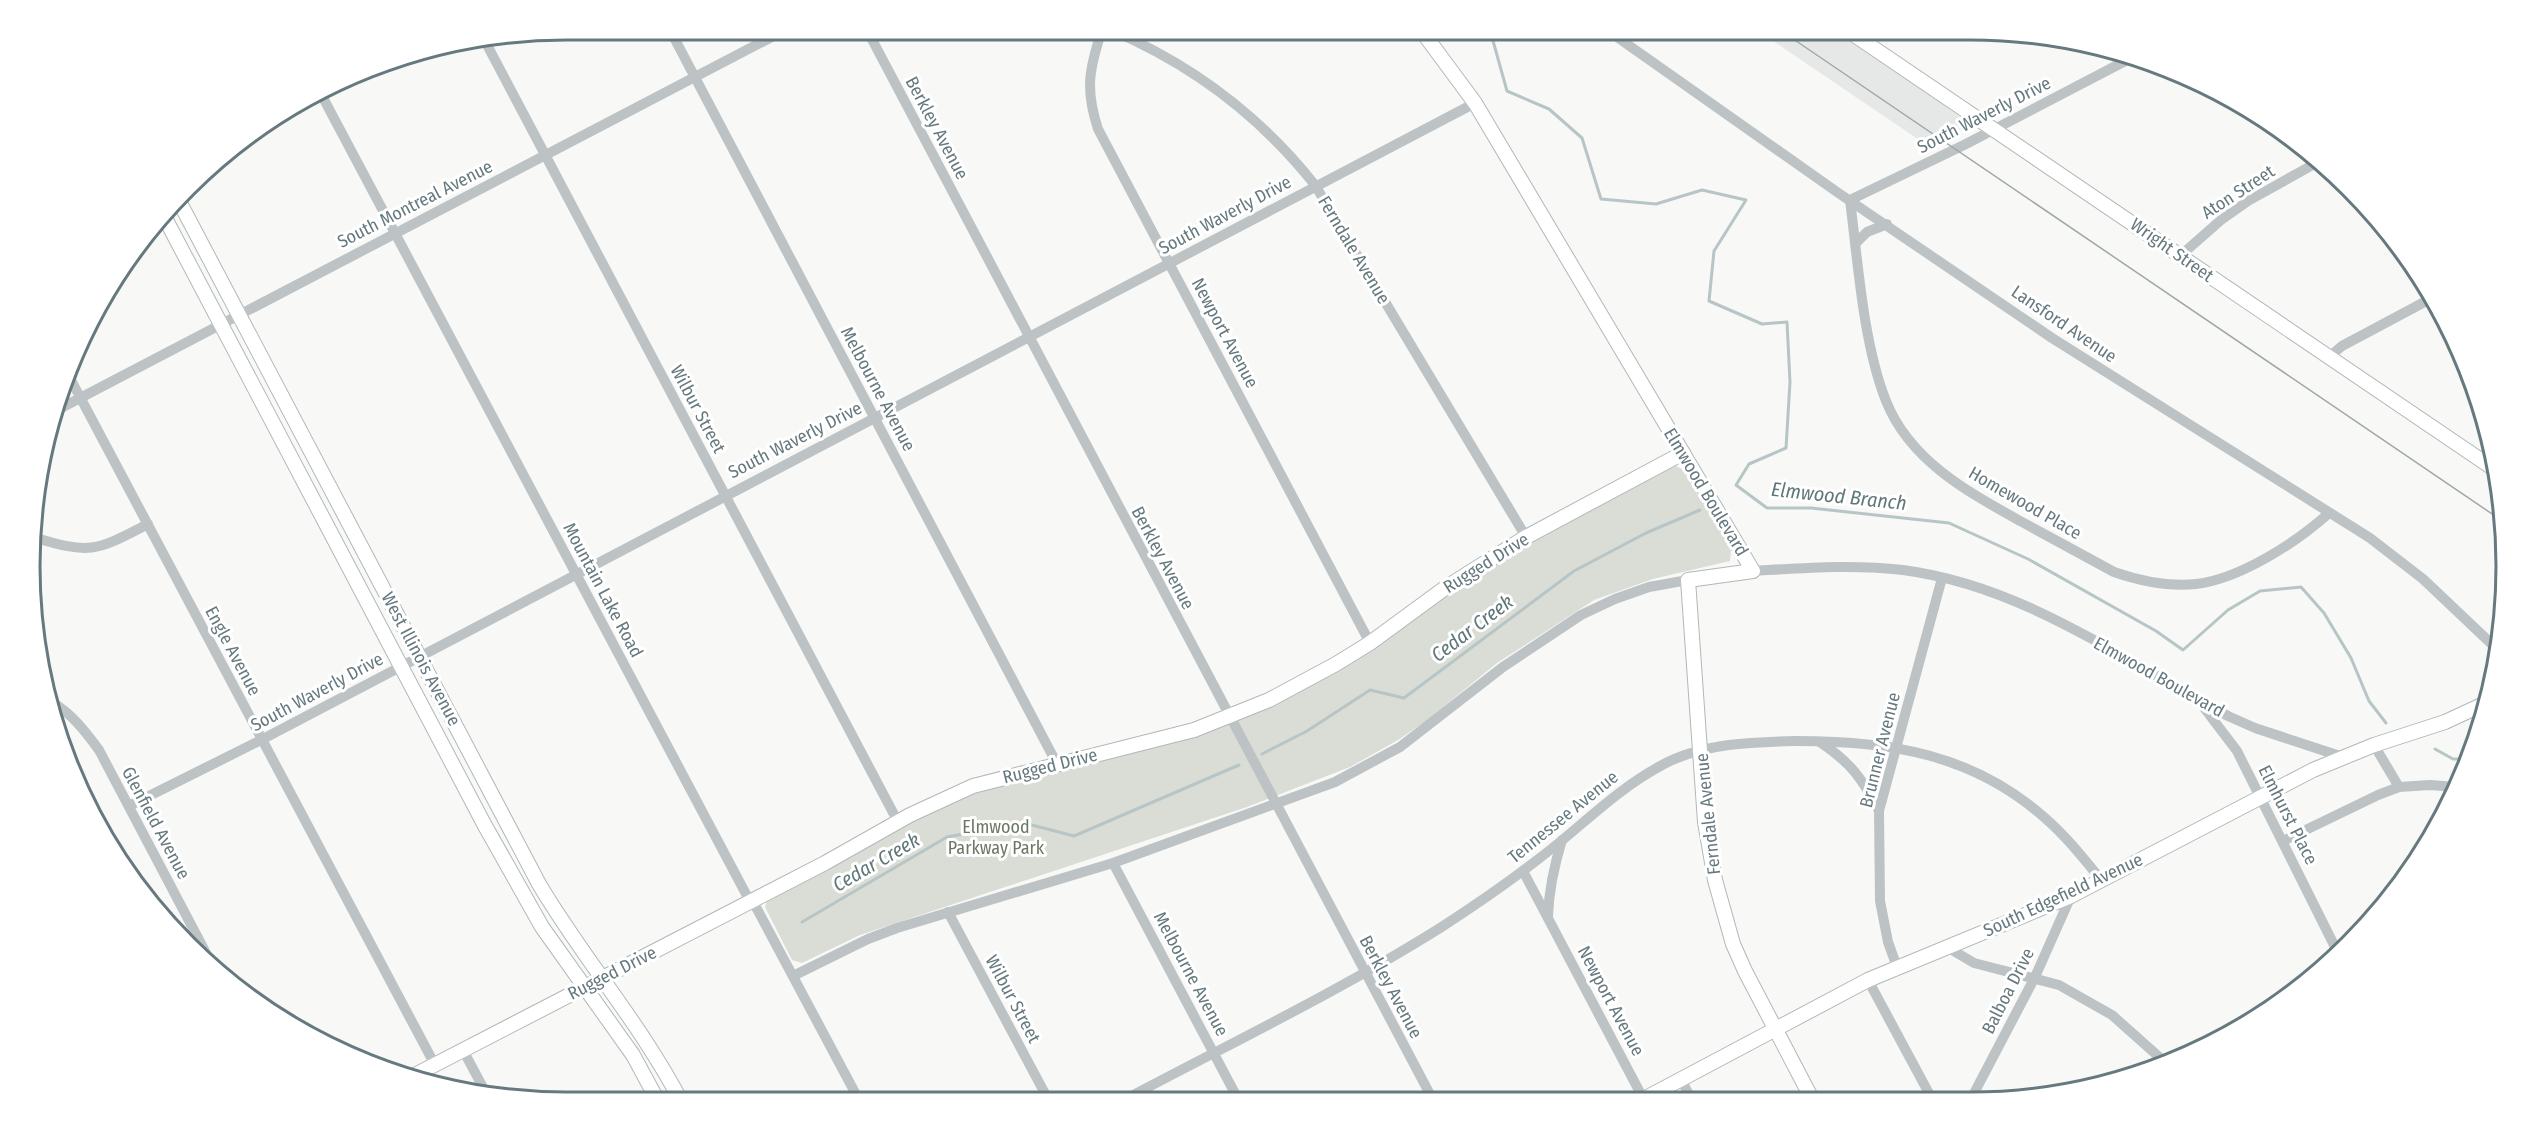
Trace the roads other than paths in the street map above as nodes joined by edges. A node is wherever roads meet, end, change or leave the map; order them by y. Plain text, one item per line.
1 (675, 40) edge
2 (765, 40) edge
3 (872, 40) edge
4 (1099, 40) edge
5 (1130, 40) edge
6 (1428, 40) edge
7 (1621, 40) edge
8 (1862, 40) edge
9 (488, 47) edge
10 (2122, 63) edge
11 (694, 75) junction
12 (324, 100) edge
13 (1475, 103) junction
14 (1995, 129) junction
15 (545, 156) junction
16 (2311, 167) edge
17 (1315, 185) junction
18 (1850, 200) junction
19 (183, 208) edge
20 (168, 224) edge
21 (1887, 224) junction
22 (396, 234) junction
23 (1856, 243) junction
24 (2180, 256) junction
25 (1169, 264) junction
26 (2424, 302) edge
27 (238, 314) junction
28 (220, 323) junction
29 (1028, 337) junction
30 (2329, 357) junction
31 (73, 384) edge
32 (81, 397) junction
33 (65, 406) edge
34 (874, 418) junction
35 (1683, 453) junction
36 (2485, 463) edge
37 (330, 486) junction
38 (725, 495) junction
39 (311, 496) junction
40 (2330, 513) junction
41 (148, 524) junction
42 (1526, 537) junction
43 (42, 539) edge
44 (1753, 571) junction
45 (576, 574) junction
46 (1942, 578) junction
47 (1688, 580) junction
48 (2490, 642) edge
49 (1370, 643) junction
50 (420, 656) junction
51 (401, 666) junction
52 (2198, 700) junction
53 (59, 706) edge
54 (2477, 707) edge
55 (1229, 717) junction
56 (261, 740) junction
57 (1819, 741) junction
58 (2374, 746) junction
59 (1895, 747) junction
60 (1701, 751) junction
61 (2343, 757) junction
62 (1057, 764) junction
63 (2447, 786) edge
64 (2399, 787) junction
65 (2261, 798) junction
66 (1275, 805) junction
67 (129, 806) junction
68 (1879, 811) junction
69 (502, 815) junction
70 (898, 822) junction
71 (484, 824) junction
72 (1563, 839) junction
73 (2283, 841) junction
74 (1113, 863) junction
75 (1523, 871) junction
76 (2102, 881) junction
77 (2071, 896) junction
78 (752, 902) junction
79 (948, 912) junction
80 (1548, 919) junction
81 (201, 944) edge
82 (2334, 945) edge
83 (1947, 947) junction
84 (1897, 967) junction
85 (1366, 974) junction
86 (793, 976) junction
87 (2035, 977) junction
88 (604, 979) junction
89 (1868, 980) junction
90 (584, 987) junction
91 (1774, 1029) junction
92 (463, 1050) junction
93 (1214, 1054) junction
94 (2159, 1057) edge
95 (435, 1065) junction
96 (421, 1072) edge
97 (1681, 1079) junction
98 (482, 1085) edge
99 (653, 1092) edge
100 (676, 1092) edge
101 (855, 1092) edge
102 (1044, 1092) edge
103 (1140, 1092) edge
104 (1234, 1092) edge
105 (1429, 1092) edge
106 (1639, 1092) edge
107 (1656, 1092) edge
108 (1687, 1092) edge
109 (1808, 1092) edge
110 (1928, 1092) edge
111 (1975, 1092) edge

1 - 11 street, Melbourne Avenue
2 - 11 street, South Montreal Avenue
3 - 29 street, Berkley Avenue
4 - 25 street, Newport Avenue
5 - 17 street, Ferndale Avenue
6 - 13 street, Elmwood Boulevard
7 - 18 street, Lansford Avenue
8 - 14 street, Wright Street
9 - 15 street, Wilbur Street
10 - 14 street, South Waverly Drive
11 - 15 street, South Montreal Avenue
11 - 34 street, Melbourne Avenue
12 - 22 street, Mountain Lake Road
13 - 17 street, South Waverly Drive
13 - 35 street, Elmwood Boulevard
14 - 18 street, South Waverly Drive
14 - 24 street, Wright Street
15 - 22 street, South Montreal Avenue
15 - 38 street, Wilbur Street
16 - 24 street, Aton Street
17 - 25 street, South Waverly Drive
17 - 42 street, Ferndale Avenue
18 - 21 street, Lansford Avenue
18 - 23 street, Homewood Place
19 - 27 street, West Illinois Avenue
20 - 28 street, West Illinois Avenue
21 - 23 street
21 - 40 street, Lansford Avenue
22 - 27 street, South Montreal Avenue
22 - 45 street, Mountain Lake Road
23 - 40 street, Homewood Place
24 - 30 street, Wright Street
25 - 29 street, South Waverly Drive
25 - 49 street, Newport Avenue
26 - 30 street
27 - 28 street, South Montreal Avenue
27 - 37 street, West Illinois Avenue
28 - 32 street, South Montreal Avenue
28 - 39 street, West Illinois Avenue
29 - 34 street, South Waverly Drive
29 - 55 street, Berkley Avenue
30 - 36 street, Wright Street
31 - 32 street, Engle Avenue
32 - 33 street, South Montreal Avenue
32 - 41 street, Engle Avenue
34 - 38 street, South Waverly Drive
34 - 62 street, Melbourne Avenue
35 - 42 street, Rugged Drive
35 - 44 street, Elmwood Boulevard
37 - 39 street
37 - 50 street, West Illinois Avenue
38 - 45 street, South Waverly Drive
38 - 70 street, Wilbur Street
39 - 51 street, West Illinois Avenue
40 - 48 street, Lansford Avenue
41 - 43 street
41 - 56 street, Engle Avenue
42 - 49 street, Rugged Drive
44 - 46 street, Elmwood Boulevard
44 - 47 street
45 - 50 street, South Waverly Drive
45 - 78 street, Mountain Lake Road
46 - 52 street, Elmwood Boulevard
46 - 59 street, Brunner Avenue
47 - 60 street, Ferndale Avenue
47 - 66 street
49 - 55 street, Rugged Drive
50 - 51 street, South Waverly Drive
50 - 69 street, West Illinois Avenue
51 - 56 street, South Waverly Drive
51 - 71 street, West Illinois Avenue
52 - 61 street, Elmwood Boulevard
52 - 65 street, Elmhurst Place
53 - 67 street, Glenfield Avenue
54 - 58 street, South Edgefield Avenue
55 - 62 street, Rugged Drive
55 - 66 street, Berkley Avenue
56 - 67 street, South Waverly Drive
56 - 95 street, Engle Avenue
57 - 59 street, Tennessee Avenue
57 - 60 street, Tennessee Avenue
57 - 68 street
58 - 61 street, South Edgefield Avenue
58 - 64 street
59 - 68 street, Brunner Avenue
59 - 76 street, Tennessee Avenue
60 - 72 street, Tennessee Avenue
60 - 91 street, Ferndale Avenue
61 - 65 street, South Edgefield Avenue
62 - 70 street, Rugged Drive
63 - 64 street
64 - 73 street
65 - 73 street, Elmhurst Place
65 - 76 street, South Edgefield Avenue
66 - 74 street
66 - 85 street, Berkley Avenue
67 - 81 street, Glenfield Avenue
68 - 84 street, Brunner Avenue
69 - 71 street
69 - 88 street, West Illinois Avenue
70 - 78 street, Rugged Drive
71 - 90 street, West Illinois Avenue
72 - 75 street, Tennessee Avenue
72 - 80 street
73 - 82 street, Elmhurst Place
74 - 79 street
74 - 93 street, Melbourne Avenue
75 - 80 street, Newport Avenue
75 - 85 street, Tennessee Avenue
76 - 77 street, South Edgefield Avenue
77 - 83 street, South Edgefield Avenue
77 - 87 street, Balboa Drive
78 - 86 street, Mountain Lake Road
78 - 88 street, Rugged Drive
79 - 86 street
79 - 102 street, Wilbur Street
80 - 106 street, Newport Avenue
83 - 84 street, South Edgefield Avenue
83 - 87 street
84 - 89 street, South Edgefield Avenue
85 - 93 street, Tennessee Avenue
85 - 105 street, Berkley Avenue
86 - 101 street, Mountain Lake Road
87 - 94 street
87 - 111 street, Balboa Drive
88 - 90 street, Rugged Drive
88 - 100 street, West Illinois Avenue
89 - 91 street, South Edgefield Avenue
89 - 110 street
90 - 92 street, Rugged Drive
90 - 99 street, West Illinois Avenue
91 - 97 street, South Edgefield Avenue
91 - 109 street, Ferndale Avenue
92 - 95 street, Rugged Drive
92 - 98 street
93 - 103 street, Tennessee Avenue
93 - 104 street, Melbourne Avenue
95 - 96 street, Rugged Drive
97 - 107 street, South Edgefield Avenue
97 - 108 street

